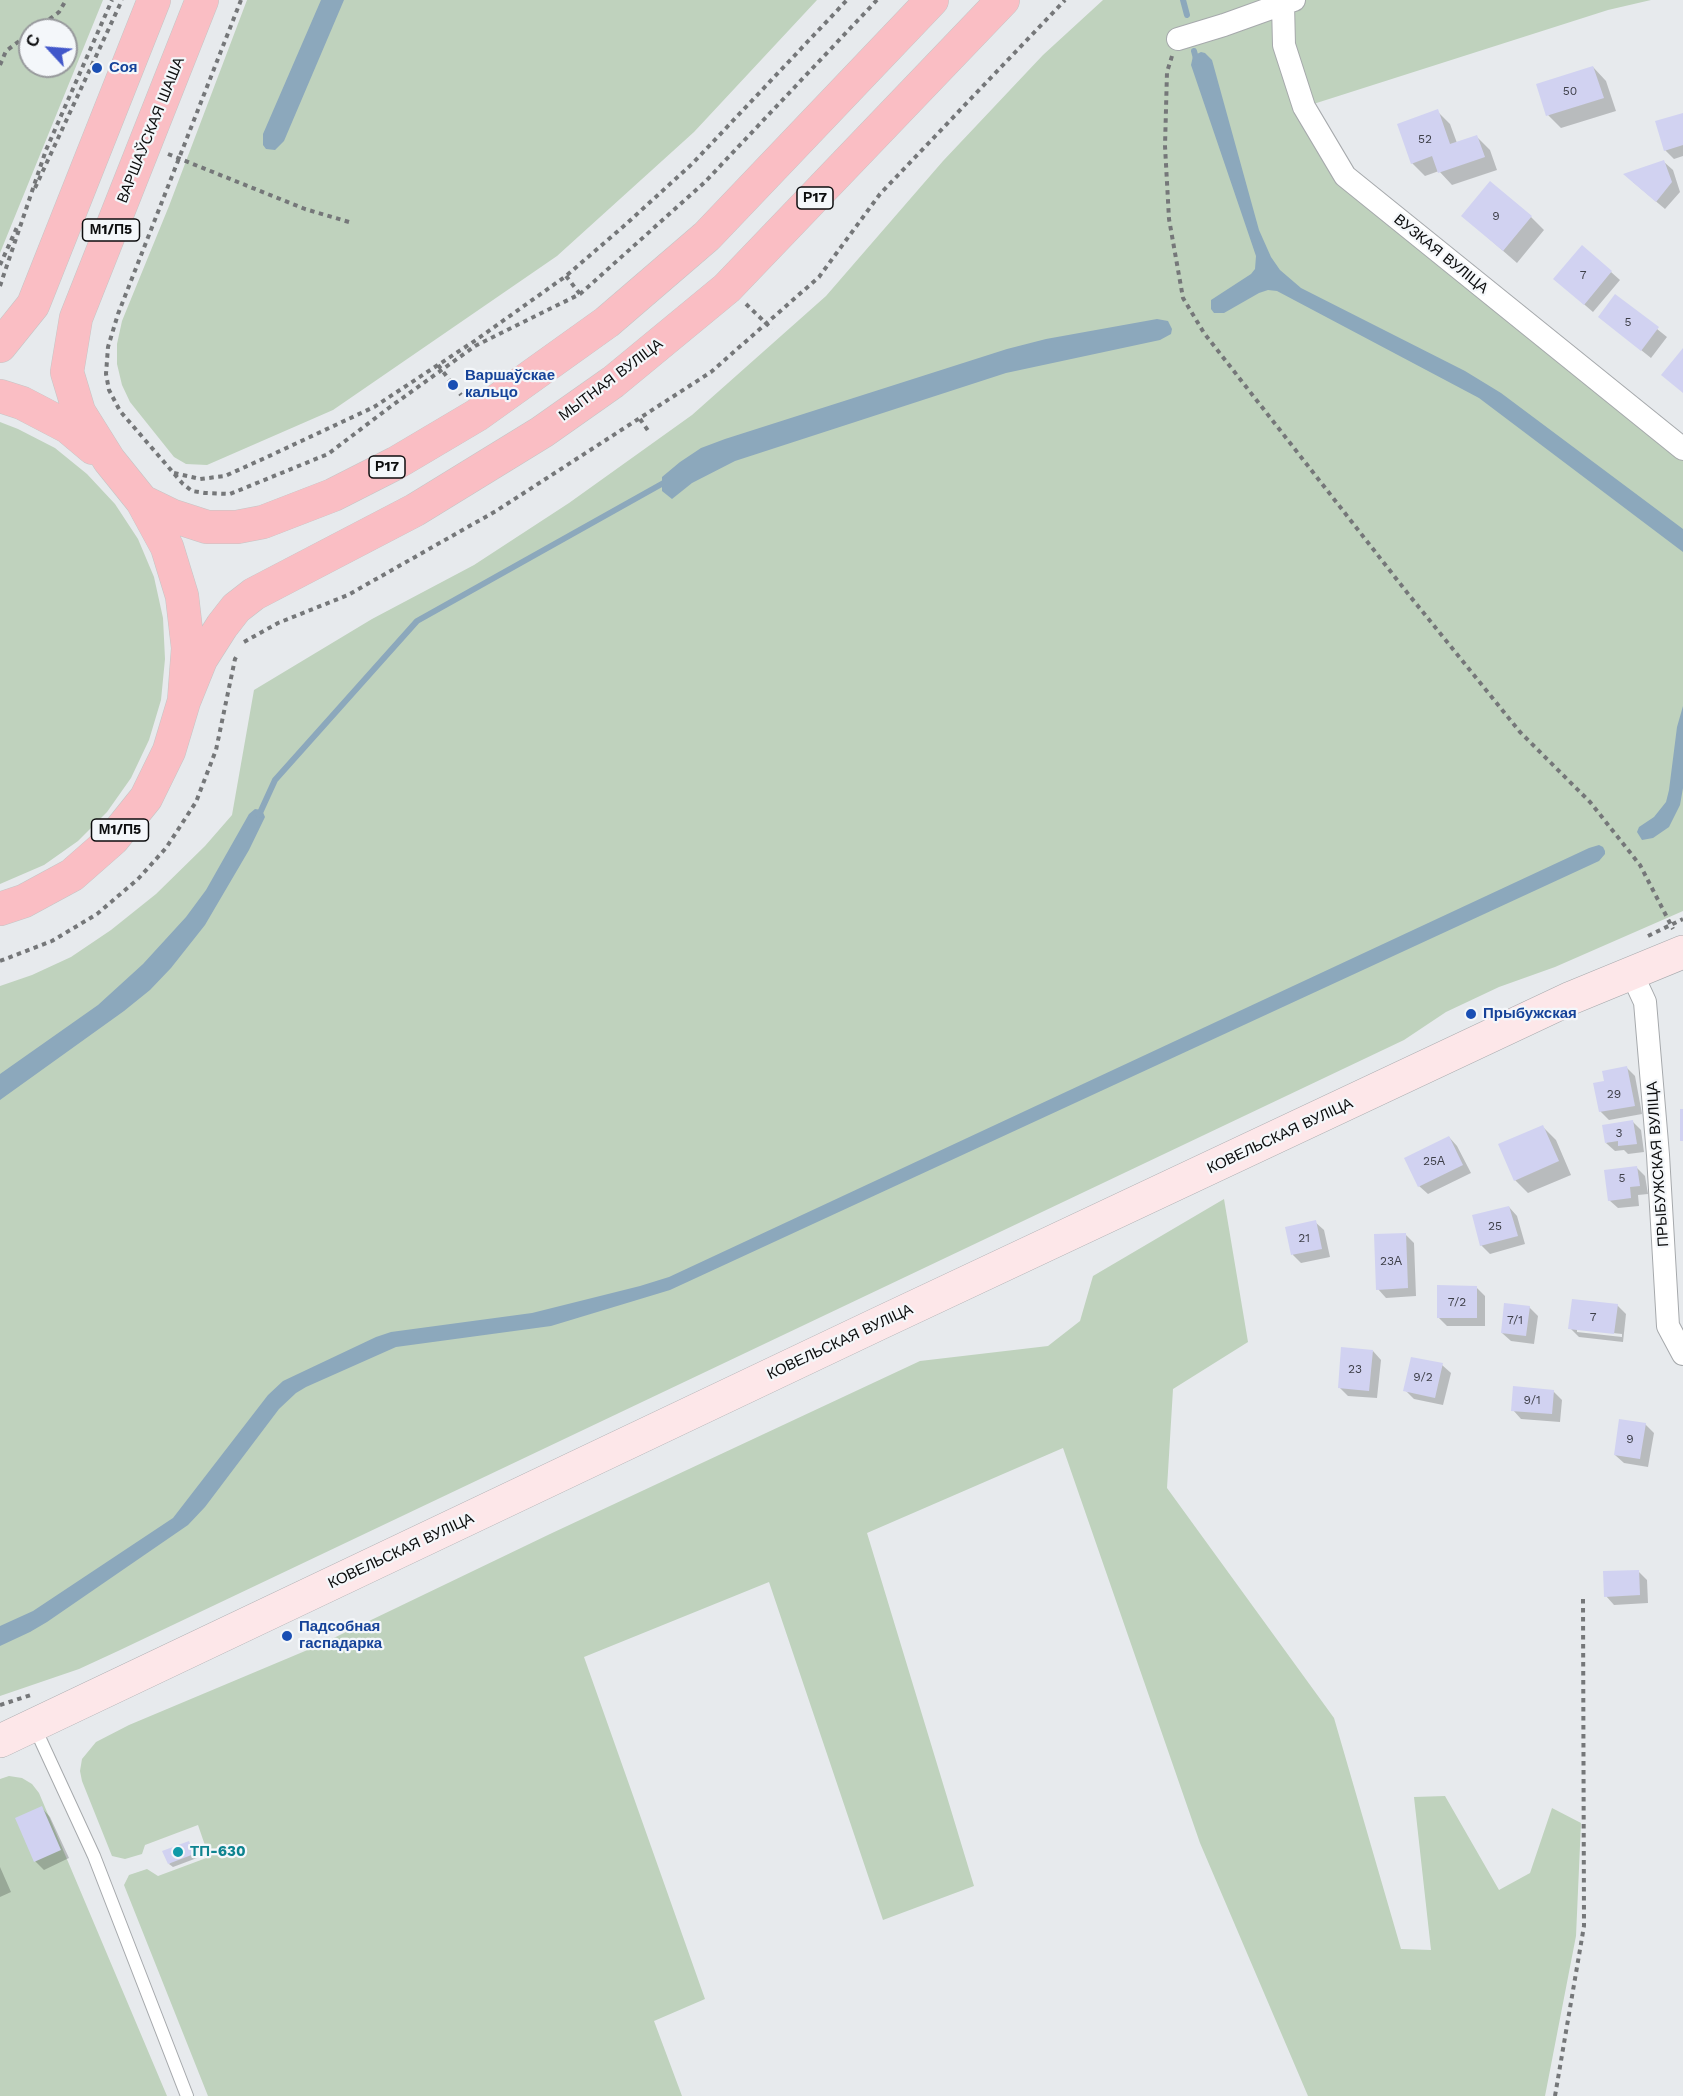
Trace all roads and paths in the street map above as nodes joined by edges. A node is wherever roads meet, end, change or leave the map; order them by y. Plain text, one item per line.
1 (66, 0) edge
2 (112, 0) edge
3 (122, 0) edge
4 (154, 0) edge
5 (202, 0) edge
6 (240, 0) edge
7 (847, 0) edge
8 (877, 0) edge
9 (932, 0) edge
10 (1003, 0) edge
11 (1288, 2) edge
12 (51, 18) edge
13 (1178, 39) joint
14 (18, 42) edge
15 (0, 65) edge
16 (144, 146) junction
17 (178, 158) junction
18 (26, 209) junction
19 (349, 222) dead end
20 (0, 265) edge
21 (566, 276) junction
22 (0, 286) edge
23 (727, 288) junction
24 (580, 294) junction
25 (772, 329) dead end
26 (0, 346) edge
27 (438, 365) junction
28 (442, 370) junction
29 (0, 396) edge
30 (477, 415) junction
31 (640, 419) dead end
32 (649, 432) dead end
33 (1683, 449) edge
34 (109, 460) junction
35 (173, 473) junction
36 (142, 501) junction
37 (184, 701) junction
38 (0, 909) edge
39 (1682, 952) edge
40 (1632, 974) junction
41 (1683, 1353) edge
42 (1583, 1596) dead end
43 (33, 1726) junction
44 (0, 1741) edge
45 (188, 2096) edge
46 (1555, 2096) edge

1 - 12 path
2 - 18 path
3 - 18 path
4 - 26 highway, М1/П5
5 - 16 highway, ВАРШАЎСКАЯ ШАША / М1/П5
6 - 17 path
7 - 21 path
8 - 24 path
9 - 30 highway, Р17
10 - 23 highway, МЫТНАЯ ВУЛІЦА / Р17
11 - 13 street
11 - 33 street, ВУЗКАЯ ВУЛІЦА
13 - 39 path
14 - 15 path
16 - 17 path
16 - 34 highway, ВАРШАЎСКАЯ ШАША / М1/П5
17 - 19 path
17 - 35 path
18 - 20 path
18 - 22 path
21 - 24 path
21 - 27 path
23 - 25 path
23 - 37 highway, МЫТНАЯ ВУЛІЦА / Р17
24 - 28 path
27 - 28 path
27 - 35 path
28 - 30 path
28 - 35 path
29 - 34 highway, ВАРШАЎСКАЯ ШАША / М1/П5
30 - 36 highway, Р17
31 - 32 path
34 - 36 highway, ВАРШАЎСКАЯ ШАША / М1/П5
36 - 37 highway, ВАРШАЎСКАЯ ШАША / М1/П5
37 - 38 highway, ВАРШАЎСКАЯ ШАША / М1/П5
39 - 40 main road, КОВЕЛЬСКАЯ ВУЛІЦА
40 - 41 street, ПРЫБУЖСКАЯ ВУЛІЦА
40 - 43 main road, КОВЕЛЬСКАЯ ВУЛІЦА
42 - 46 path
43 - 44 main road, КОВЕЛЬСКАЯ ВУЛІЦА
43 - 45 lane

